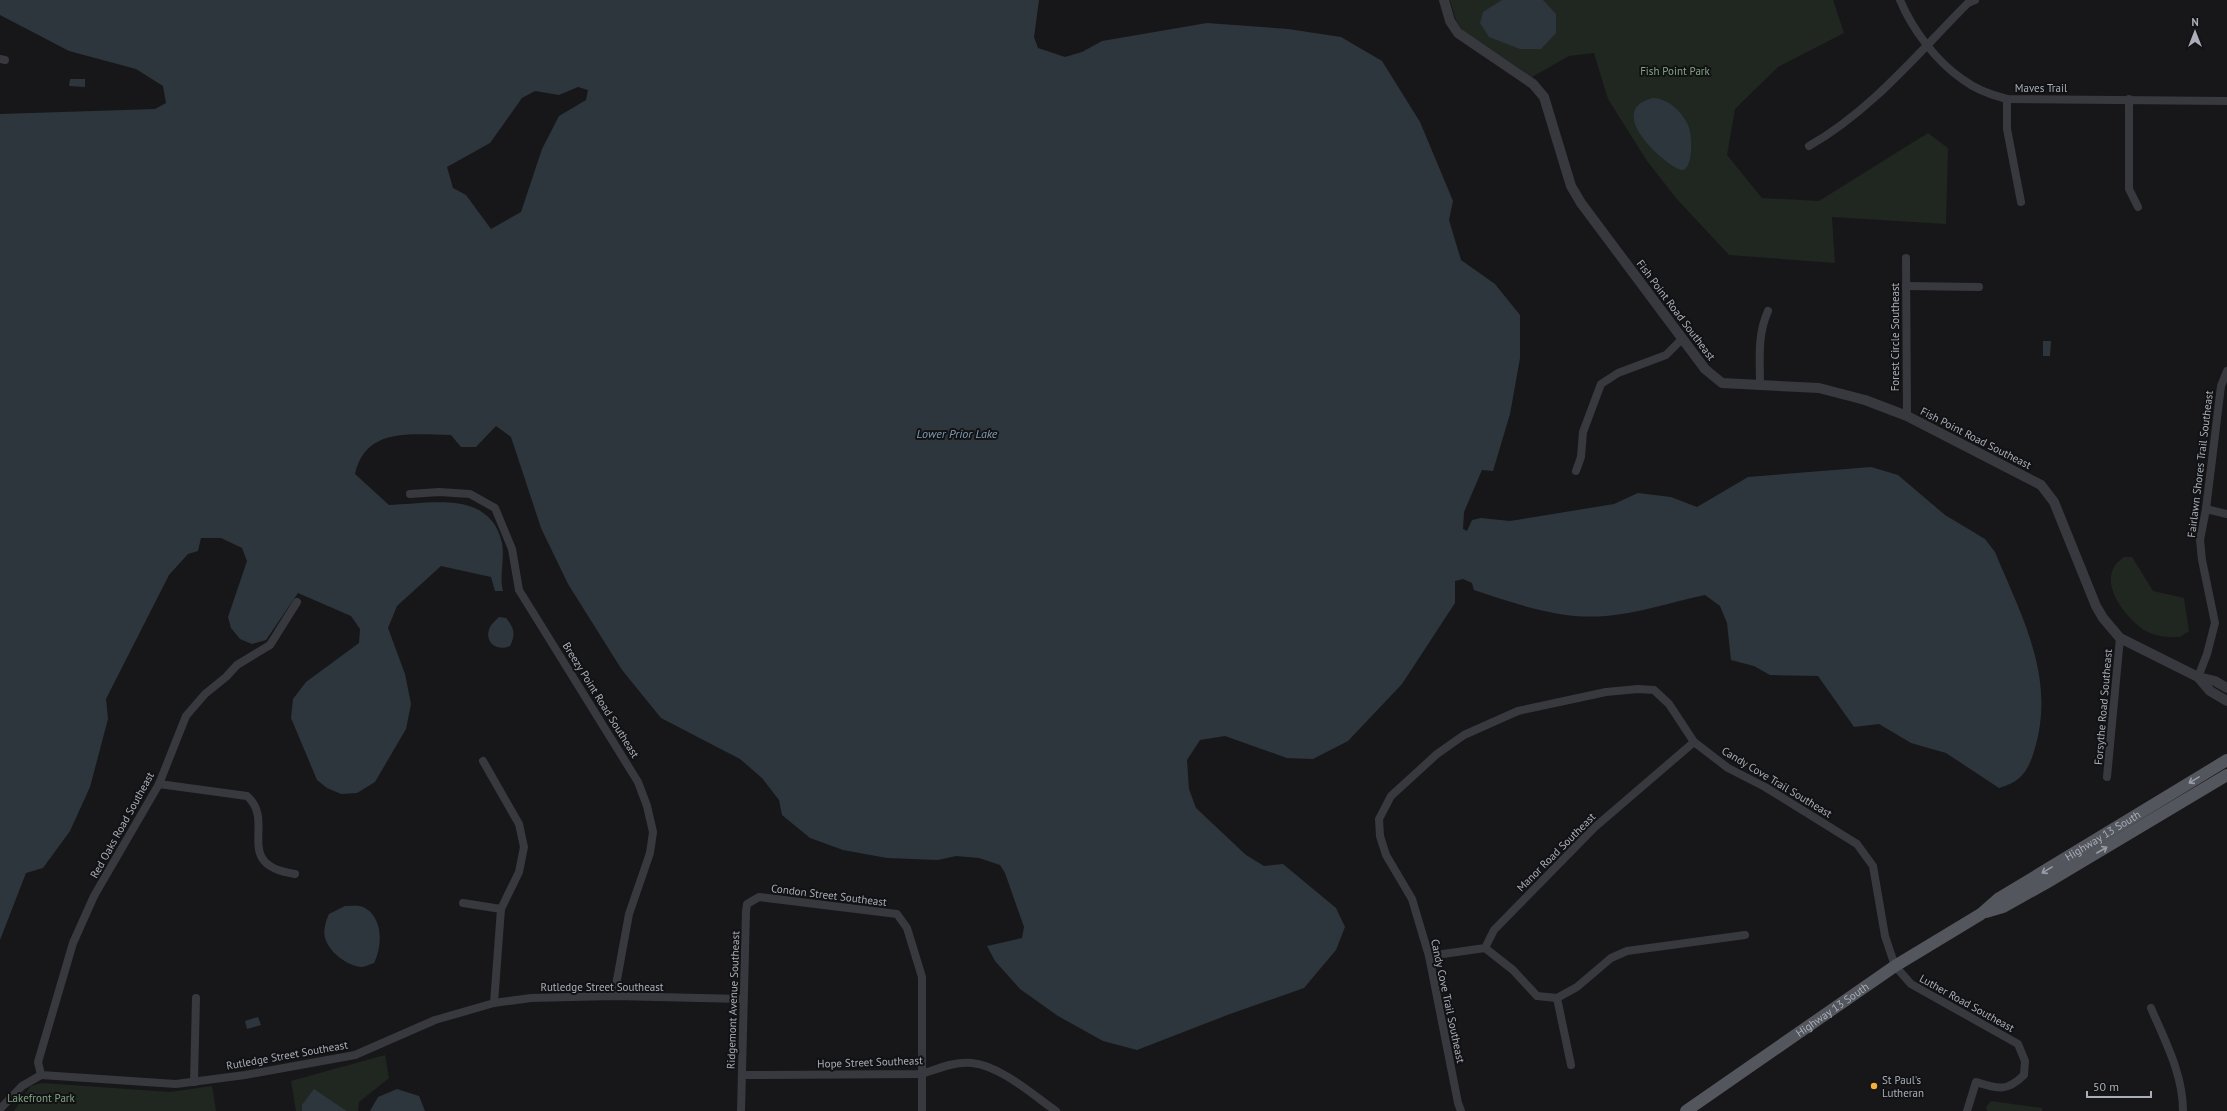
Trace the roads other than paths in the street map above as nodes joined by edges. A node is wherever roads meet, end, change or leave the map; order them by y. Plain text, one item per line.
1 (1444, 0) edge
2 (1900, 0) edge
3 (1975, 0) edge
4 (1926, 44) junction
5 (2007, 99) junction
6 (2129, 99) junction
7 (2227, 101) edge
8 (1809, 146) dead end
9 (2021, 202) dead end
10 (2138, 207) dead end
11 (1906, 258) dead end
12 (1906, 286) junction
13 (1978, 288) dead end
14 (1768, 311) dead end
15 (1683, 338) junction
16 (2227, 371) edge
17 (1760, 386) junction
18 (1907, 416) junction
19 (1576, 471) dead end
20 (410, 494) dead end
21 (2206, 509) junction
22 (2227, 514) edge
23 (297, 602) dead end
24 (2120, 638) junction
25 (2198, 676) junction
26 (2227, 688) edge
27 (2227, 701) edge
28 (1694, 742) junction
29 (2227, 760) edge
30 (483, 761) dead end
31 (2227, 775) edge
32 (2107, 777) dead end
33 (159, 784) junction
34 (295, 874) dead end
35 (759, 897) joint
36 (463, 903) dead end
37 (501, 909) junction
38 (1981, 914) junction
39 (1745, 934) dead end
40 (1485, 948) junction
41 (1430, 956) junction
42 (1895, 966) junction
43 (614, 996) junction
44 (196, 998) dead end
45 (1557, 998) junction
46 (743, 999) junction
47 (494, 1003) junction
48 (2151, 1008) dead end
49 (1571, 1065) dead end
50 (922, 1074) junction
51 (41, 1075) junction
52 (742, 1075) junction
53 (194, 1082) junction
54 (0, 1108) edge
55 (741, 1111) edge
56 (922, 1111) edge
57 (1056, 1111) edge
58 (1461, 1111) edge
59 (1686, 1111) edge
60 (1967, 1111) edge
61 (2183, 1111) edge

1 - 15 street, Fish Point Road Southeast
2 - 4 street, Maves Trail
3 - 4 street
4 - 5 street, Maves Trail
4 - 8 street
5 - 6 street, Maves Trail
5 - 9 street
6 - 7 street, Maves Trail
6 - 10 street
11 - 12 street, Forest Circle Southeast
12 - 13 street
12 - 18 street, Forest Circle Southeast
14 - 17 street
15 - 17 street, Fish Point Road Southeast
15 - 19 street
16 - 21 street, Fairlawn Shores Trail Southeast
17 - 18 street, Fish Point Road Southeast
18 - 24 street, Fish Point Road Southeast
20 - 43 street, Breezy Point Road Southeast
21 - 22 street
21 - 25 street, Fairlawn Shores Trail Southeast
23 - 33 street, Red Oaks Road Southeast
24 - 25 street, Fish Point Road Southeast
24 - 32 street, Forsythe Road Southeast
25 - 26 street, Fish Point Road Southeast
25 - 27 street, Fish Point Road Southeast
28 - 40 street, Manor Road Southeast
28 - 41 street, Candy Cove Trail Southeast
28 - 42 street, Candy Cove Trail Southeast
29 -> 38 main road, Highway 13 South
30 - 37 street
38 -> 31 main road, Highway 13 South
33 - 34 street
33 - 51 street, Red Oaks Road Southeast
35 - 46 street, Ridgemont Avenue Southeast
35 - 50 street, Condon Street Southeast
36 - 37 street
37 - 47 street
38 - 42 main road, Highway 13 South
39 - 45 street
40 - 41 street
40 - 45 street
41 - 58 street, Candy Cove Trail Southeast
42 - 59 main road, Highway 13 South
42 - 60 street, Luther Road Southeast
43 - 46 street, Rutledge Street Southeast
43 - 47 street, Rutledge Street Southeast
44 - 53 street
45 - 49 street
46 - 52 street, Ridgemont Avenue Southeast
47 - 53 street, Rutledge Street Southeast
48 - 61 street
50 - 52 street, Hope Street Southeast
50 - 56 street
50 - 57 street, Hope Street Southeast
51 - 53 street, Rutledge Street Southeast
51 - 54 street
52 - 55 street, Ridgemont Avenue Southeast

